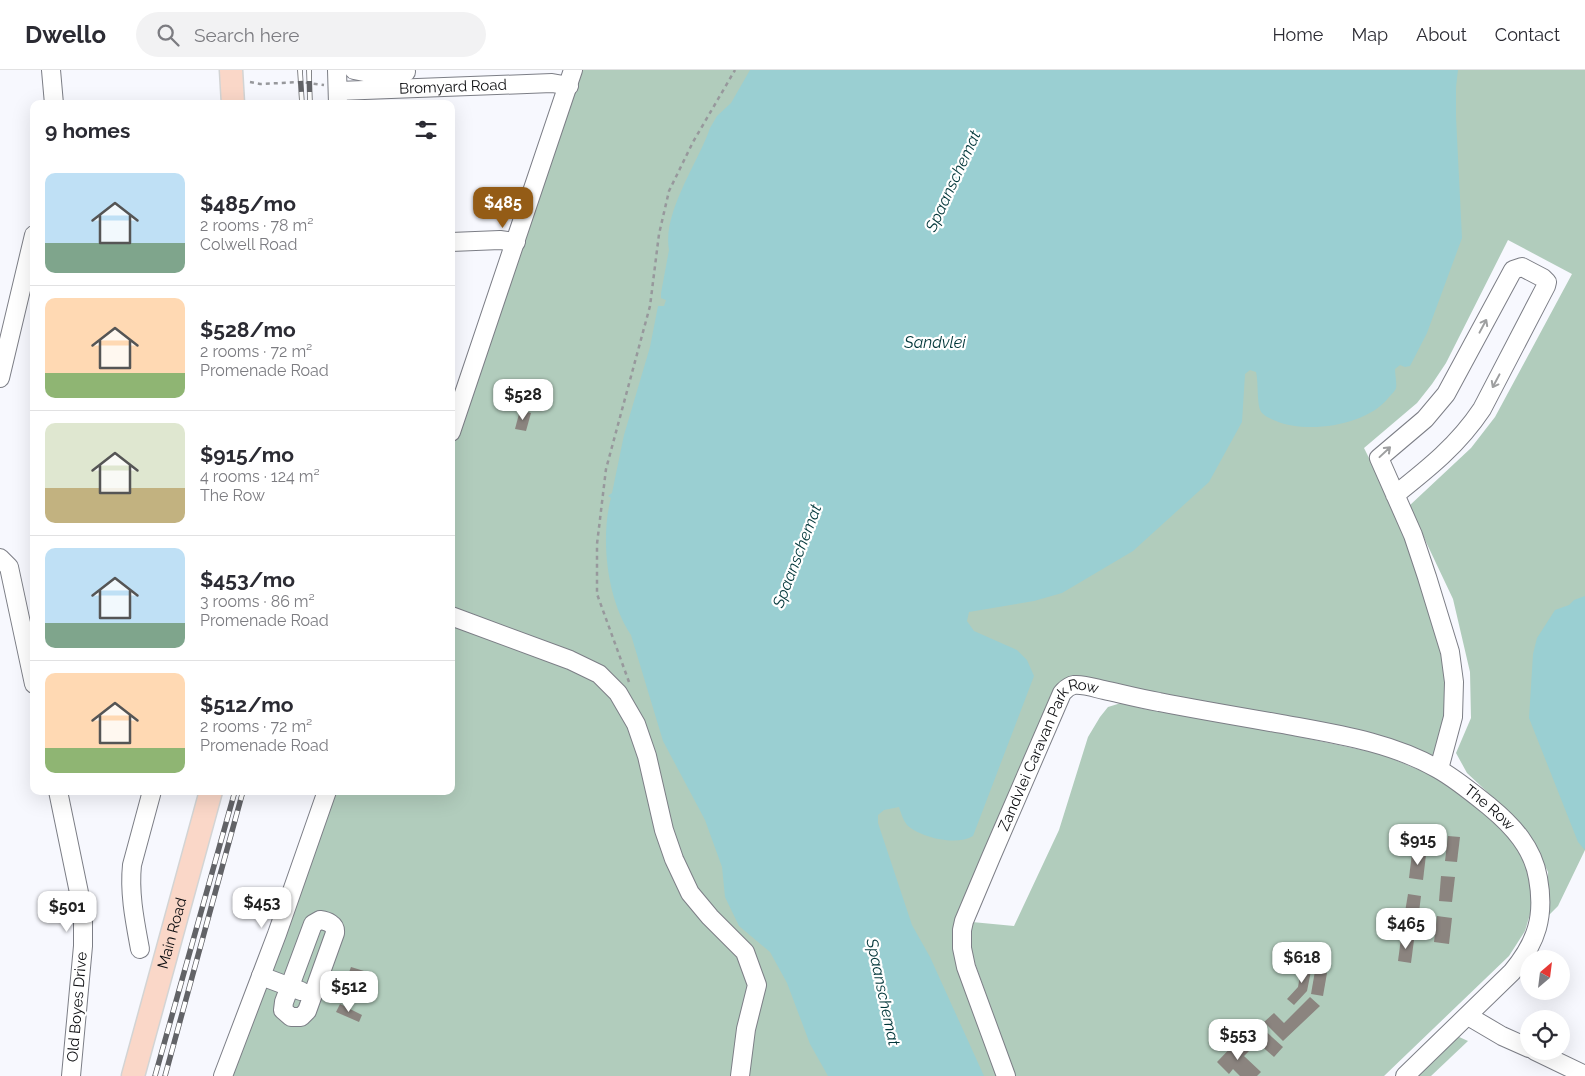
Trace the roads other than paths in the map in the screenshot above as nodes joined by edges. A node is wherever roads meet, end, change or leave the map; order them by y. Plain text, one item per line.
1 (51, 70) edge
2 (354, 70) edge
3 (238, 75) edge
4 (406, 77) edge
5 (571, 78) edge
6 (338, 87) edge
7 (54, 100) edge
8 (234, 100) edge
9 (455, 242) edge
10 (516, 242) junction
11 (30, 252) edge
12 (0, 378) edge
13 (455, 420) edge
14 (1397, 500) junction
15 (0, 558) edge
16 (455, 617) edge
17 (30, 665) edge
18 (1439, 769) junction
19 (59, 795) edge
20 (151, 795) edge
21 (210, 795) edge
22 (326, 795) edge
23 (140, 949) dead end
24 (261, 976) junction
25 (290, 986) junction
26 (313, 996) junction
27 (1468, 1016) junction
28 (1520, 1044) edge
29 (1554, 1060) edge
30 (1585, 1075) edge
31 (71, 1076) edge
32 (133, 1076) edge
33 (223, 1076) edge
34 (740, 1076) edge
35 (1006, 1076) edge
36 (1405, 1076) edge

1 - 7 street
2 - 4 street
3 - 8 main road
4 - 5 street, Bromyard Road
4 - 6 street, Bromyard Road
5 - 10 street
9 - 10 street
10 - 13 street
11 - 12 street
14 -> 14 street
14 - 18 street
15 - 17 street
16 - 34 street
18 - 27 street, The Row
18 - 35 street, Zandvlei Caravan Park Row
19 - 31 street, Old Boyes Drive
20 - 23 street
21 - 32 main road, Main Road
22 - 24 street
24 - 25 street
24 - 33 street
25 - 26 street
25 - 26 street
25 - 26 street
27 - 28 street
27 - 36 street, The Row
29 - 30 street

